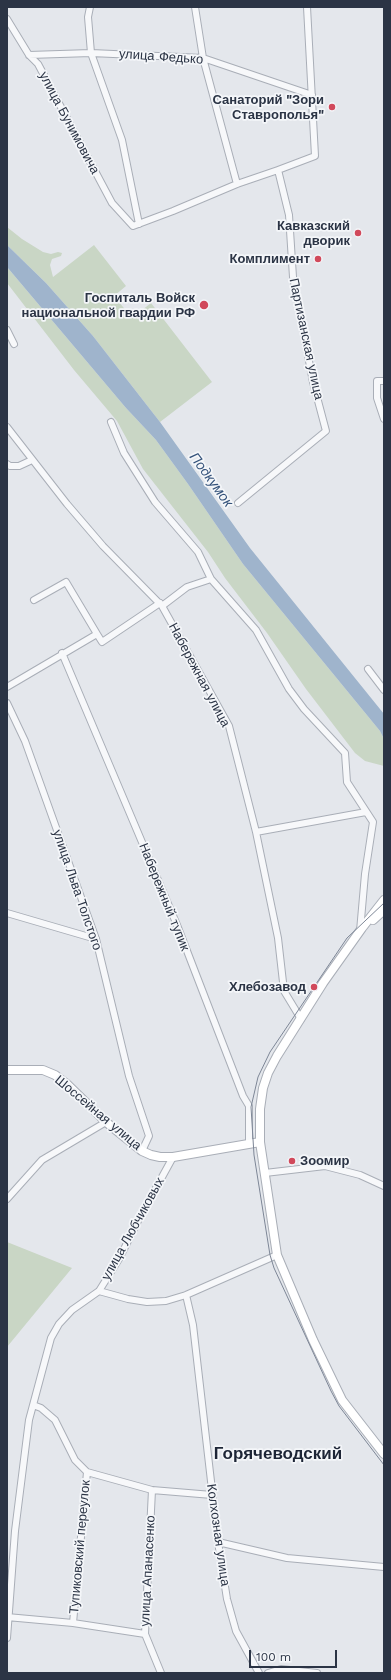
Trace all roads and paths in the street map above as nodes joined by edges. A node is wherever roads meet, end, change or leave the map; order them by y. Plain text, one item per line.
1 (90, 7) edge
2 (195, 7) edge
3 (307, 7) edge
4 (7, 19) edge
5 (91, 53) junction
6 (29, 55) junction
7 (203, 58) junction
8 (312, 95) junction
9 (278, 170) junction
10 (236, 184) junction
11 (136, 225) junction
12 (7, 330) edge
13 (14, 344) dead end
14 (384, 381) edge
15 (384, 419) edge
16 (111, 422) dead end
17 (7, 427) edge
18 (32, 460) junction
19 (7, 464) edge
20 (238, 503) dead end
21 (211, 579) junction
22 (34, 600) dead end
23 (161, 604) junction
24 (98, 634) junction
25 (62, 653) junction
26 (368, 669) dead end
27 (7, 687) edge
28 (384, 690) edge
29 (7, 703) edge
30 (366, 812) junction
31 (256, 832) junction
32 (384, 900) edge
33 (384, 910) edge
34 (7, 913) edge
35 (360, 931) junction
36 (96, 939) junction
37 (301, 1019) junction
38 (7, 1070) edge
39 (106, 1122) junction
40 (260, 1142) junction
41 (249, 1144) junction
42 (142, 1150) junction
43 (173, 1157) junction
44 (265, 1173) junction
45 (384, 1186) edge
46 (7, 1199) edge
47 (277, 1255) junction
48 (99, 1291) junction
49 (186, 1295) junction
50 (33, 1405) junction
51 (384, 1454) edge
52 (87, 1472) junction
53 (152, 1490) junction
54 (212, 1495) junction
55 (218, 1542) junction
56 (384, 1567) edge
57 (8, 1617) edge
58 (73, 1622) junction
59 (145, 1634) junction
60 (7, 1638) edge
61 (161, 1673) edge
62 (259, 1673) edge
63 (268, 1673) edge
64 (317, 1673) edge

1 - 5 street
2 - 7 street
3 - 8 street
4 - 6 street, улица Бунимовича
5 - 6 street, улица Федько
5 - 7 street, улица Федько
5 - 11 street
6 - 11 street, улица Бунимовича
7 - 8 street, улица Федько
7 - 10 street
8 - 9 street
9 - 10 street
9 - 20 street, Партизанская улица
10 - 11 street
12 - 13 street
14 - 15 street
16 - 21 street
17 - 18 street, Набережная улица
18 - 19 street
18 - 23 street, Набережная улица
21 - 23 street
21 - 30 street
22 - 24 street
23 - 24 street
23 - 31 street, Набережная улица
24 - 25 street
25 - 27 street
25 - 41 street, Набережный тупик
26 - 28 street
29 - 36 street, улица Льва Толстого
30 - 31 street
30 - 35 street
31 - 37 street, Набережная улица
32 - 35 main road
33 - 35 main road
34 - 36 street
35 - 37 main road
36 - 42 street, улица Льва Толстого
37 - 40 main road
38 - 39 main road, Шоссейная улица
39 - 42 main road, Шоссейная улица
39 - 46 street
40 - 41 main road, Шоссейная улица
40 - 44 main road
41 - 43 main road, Шоссейная улица
42 - 43 main road, Шоссейная улица
43 - 48 street, улица Любчиковых
44 - 45 street
44 - 47 main road
47 - 49 street
47 - 51 main road
48 - 49 street
48 - 50 street, улица Любчиковых
49 - 54 street, Колхозная улица
50 - 52 street
50 - 57 street, улица Любчиковых
52 - 53 street
52 - 58 street, Тупиковский переулок
53 - 54 street
53 - 59 street, улица Апанасенко
54 - 55 street, Колхозная улица
55 - 56 street
55 - 62 street, Колхозная улица
57 - 58 street
57 - 60 street, улица Любчиковых
58 - 59 street
59 - 61 street, улица Апанасенко
63 - 64 street

